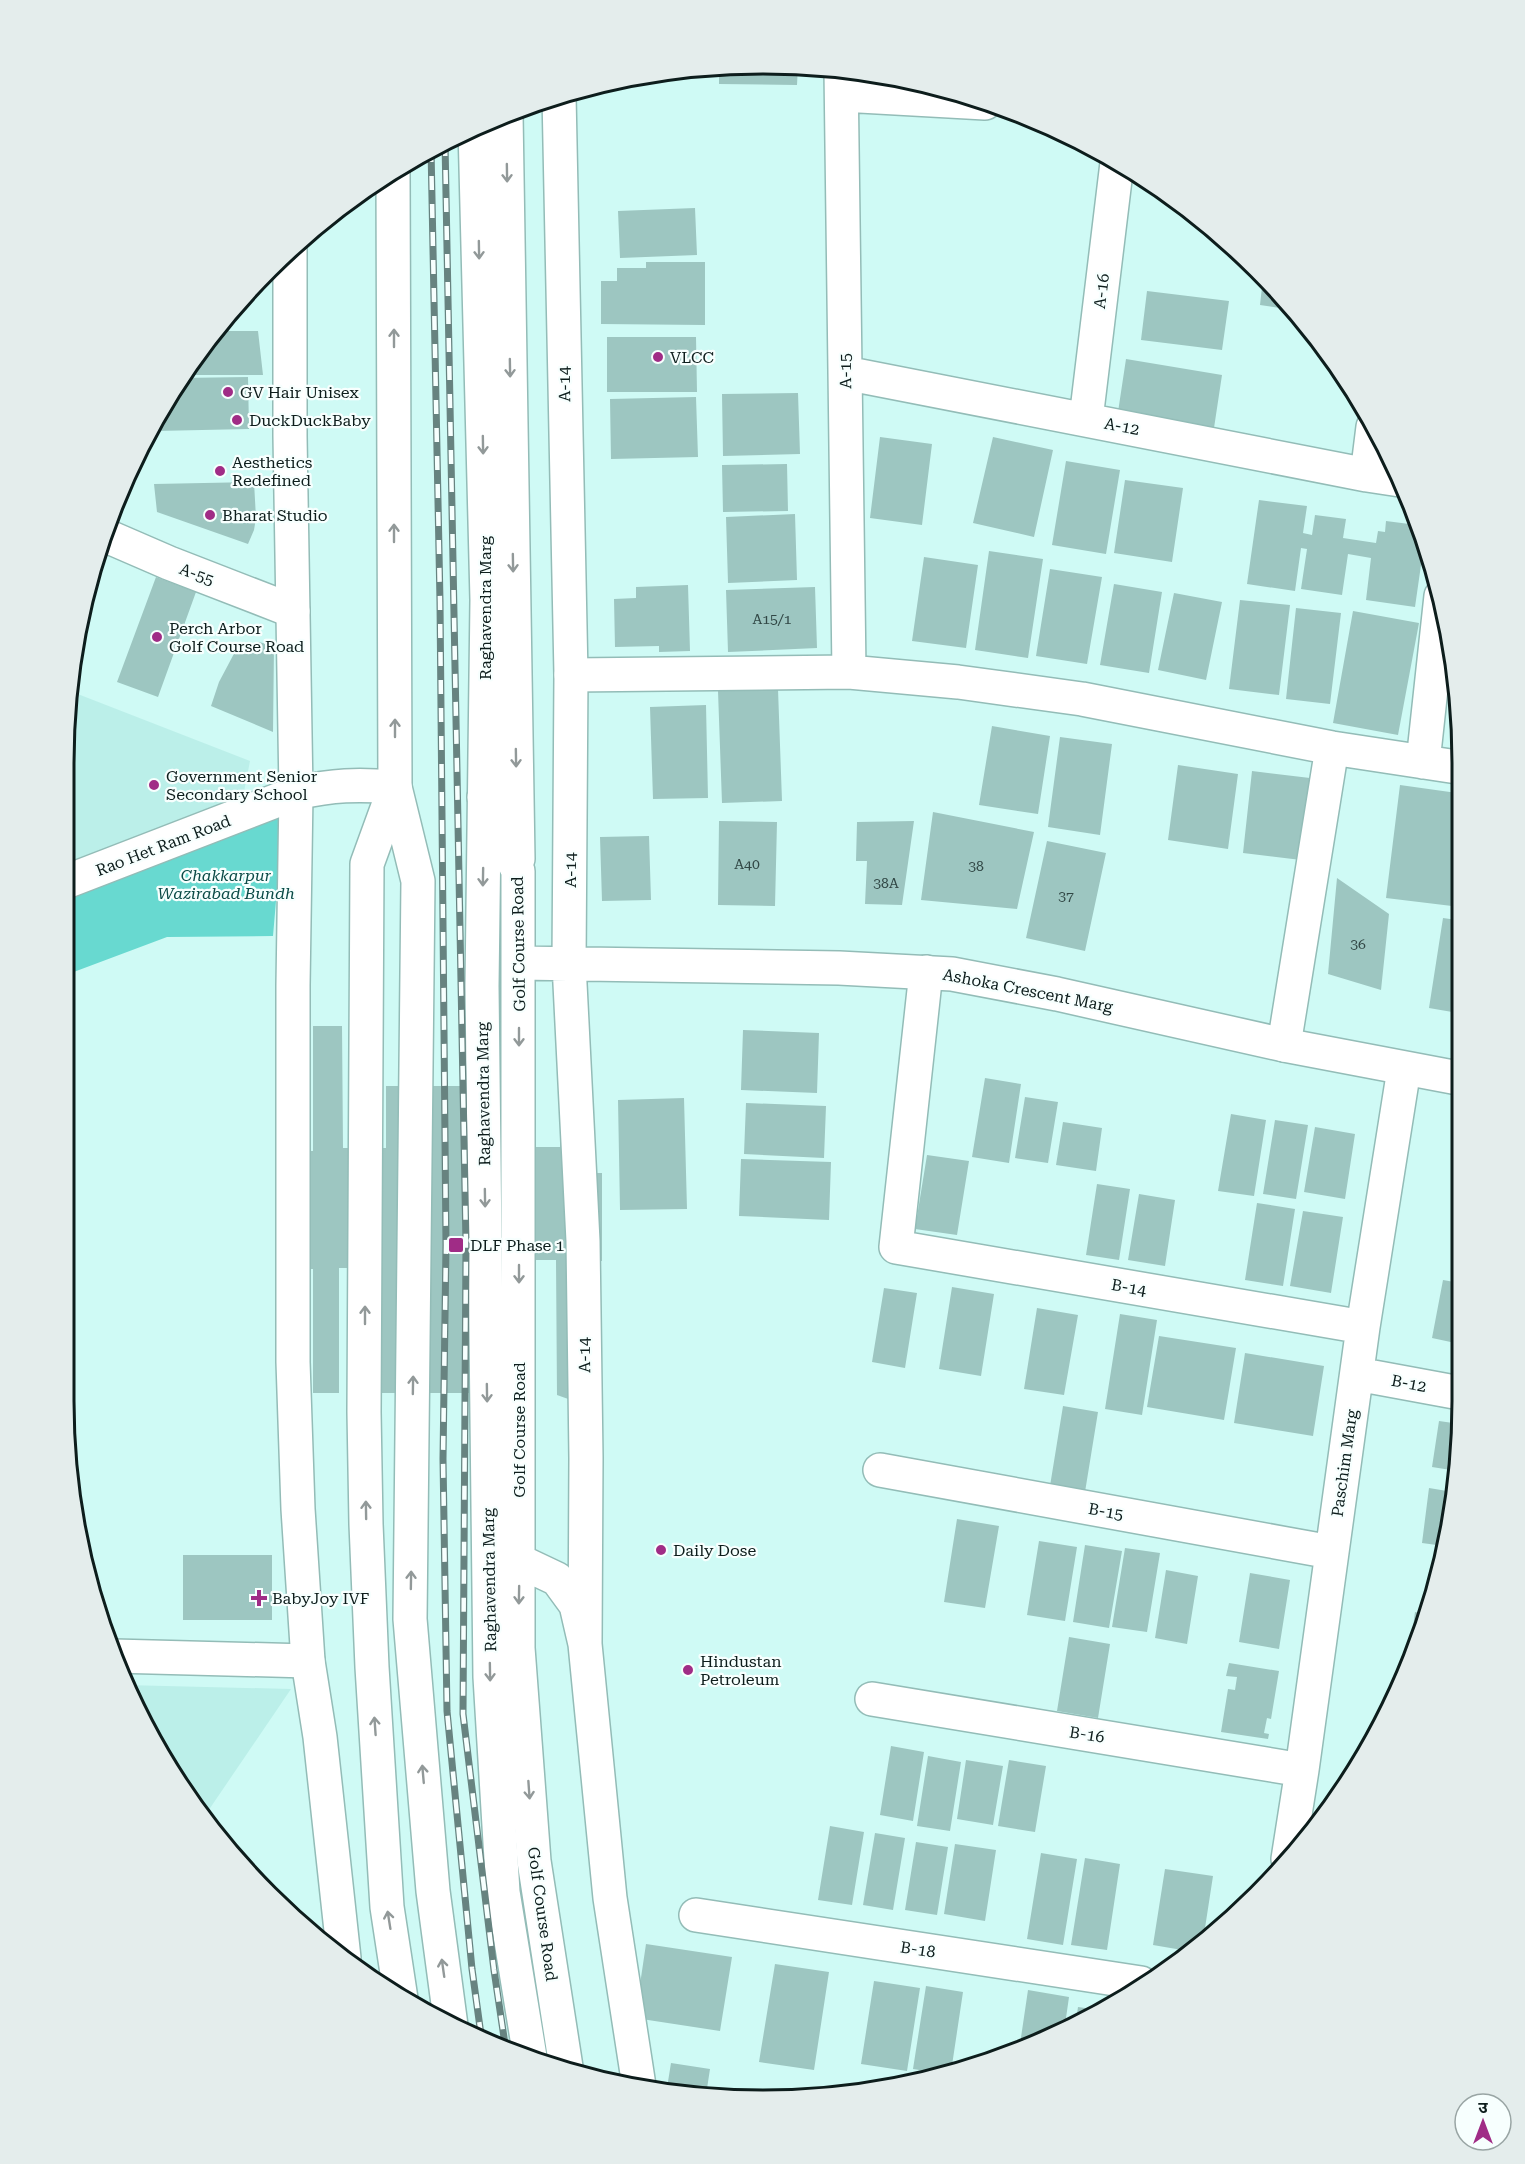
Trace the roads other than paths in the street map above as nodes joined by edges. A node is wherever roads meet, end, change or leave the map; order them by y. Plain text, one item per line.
1 (841, 82) edge
2 (928, 94) edge
3 (559, 104) edge
4 (506, 123) edge
5 (491, 130) edge
6 (475, 137) edge
7 (1116, 172) edge
8 (477, 181) junction
9 (393, 182) edge
10 (290, 261) edge
11 (845, 373) junction
12 (1086, 419) junction
13 (1371, 440) edge
14 (1367, 475) junction
15 (1389, 478) edge
16 (111, 538) edge
17 (293, 611) junction
18 (1438, 627) edge
19 (849, 672) junction
20 (572, 675) junction
21 (1332, 748) junction
22 (1424, 762) junction
23 (1452, 766) edge
24 (395, 787) junction
25 (296, 794) junction
26 (484, 797) junction
27 (518, 871) junction
28 (74, 880) edge
29 (519, 963) junction
30 (569, 964) junction
31 (926, 972) junction
32 (1284, 1045) junction
33 (1404, 1069) junction
34 (1452, 1077) edge
35 (1363, 1327) junction
36 (1357, 1374) junction
37 (1452, 1392) edge
38 (880, 1470) dead end
39 (1331, 1552) junction
40 (519, 1561) junction
41 (585, 1644) junction
42 (123, 1656) edge
43 (308, 1661) junction
44 (872, 1699) dead end
45 (1302, 1770) junction
46 (1291, 1843) edge
47 (696, 1915) dead end
48 (343, 1948) edge
49 (1133, 1982) edge
50 (399, 1986) edge
51 (449, 2015) edge
52 (529, 2049) edge
53 (566, 2062) edge
54 (638, 2079) edge

1 - 2 street
1 - 11 street, A-15
3 - 20 street, A-14
4 -> 27 street
5 - 8 street
6 - 8 street, Raghavendra Marg
7 - 12 street, A-16
8 -> 26 street, Raghavendra Marg
24 -> 9 street
10 - 17 street
11 - 12 street, A-12
11 - 19 street, A-15
12 - 14 street, A-12
13 - 14 street
14 - 15 street, A-12
16 - 17 street, A-55
17 - 25 street
18 - 22 street
19 - 20 street
19 - 21 street
20 - 30 street, A-14
21 - 22 street
21 - 32 street
22 - 23 street
24 - 25 street, Rao Het Ram Road
50 -> 24 street
51 -> 24 street
25 - 28 street, Rao Het Ram Road
25 - 43 street
26 - 27 street, Golf Course Road
26 -> 52 street, Raghavendra Marg
27 - 29 street, Golf Course Road
29 - 30 street, Ashoka Crescent Marg
29 -> 40 street, Golf Course Road
30 - 31 street, Ashoka Crescent Marg
30 - 41 street, A-14
31 - 32 street, Ashoka Crescent Marg
31 - 35 street, B-14
32 - 33 street, Ashoka Crescent Marg
33 - 34 street, Ashoka Crescent Marg
33 - 35 street, Paschim Marg
35 - 36 street, Paschim Marg
36 - 37 street, B-12
36 - 39 street, Paschim Marg
38 - 39 street, B-15
39 - 45 street, Paschim Marg
40 - 41 street
40 -> 53 street, Golf Course Road
41 - 54 street
42 - 43 street
43 - 48 street
44 - 45 street, B-16
45 - 46 street, Paschim Marg
47 - 49 street, B-18

